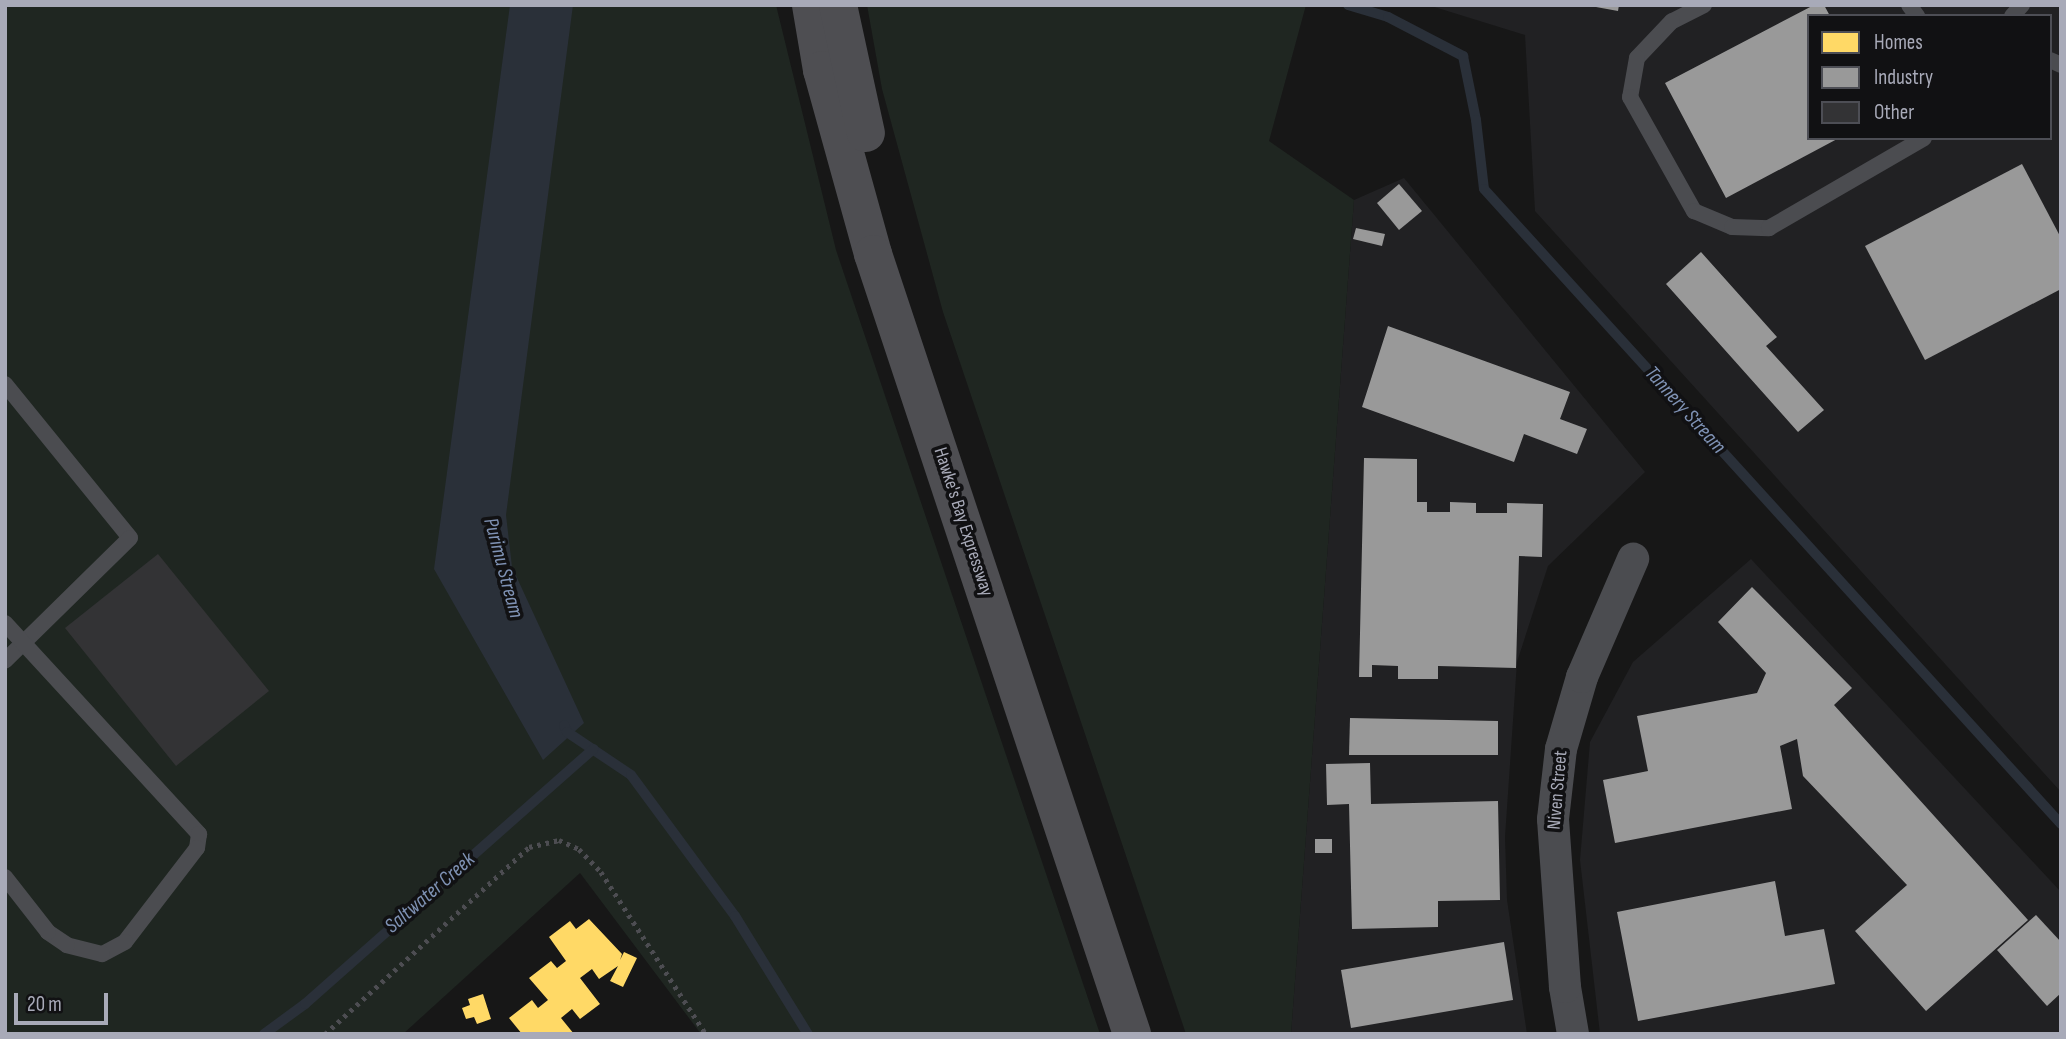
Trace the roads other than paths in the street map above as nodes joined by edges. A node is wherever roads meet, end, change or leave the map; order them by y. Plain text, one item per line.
1 (811, 5) edge
2 (838, 5) edge
3 (1704, 5) edge
4 (1921, 140) edge
5 (5, 384) edge
6 (1633, 559) dead end
7 (5, 623) edge
8 (23, 642) junction
9 (5, 661) edge
10 (5, 877) edge
11 (1132, 1034) edge
12 (1156, 1034) edge
13 (1573, 1034) edge

1 - 11 highway, Hawke's Bay Expressway
2 - 12 highway, Hawke's Bay Expressway
3 - 4 lane
5 - 8 lane
6 - 13 street, Niven Street
7 - 8 lane
8 - 9 lane
8 - 10 lane

